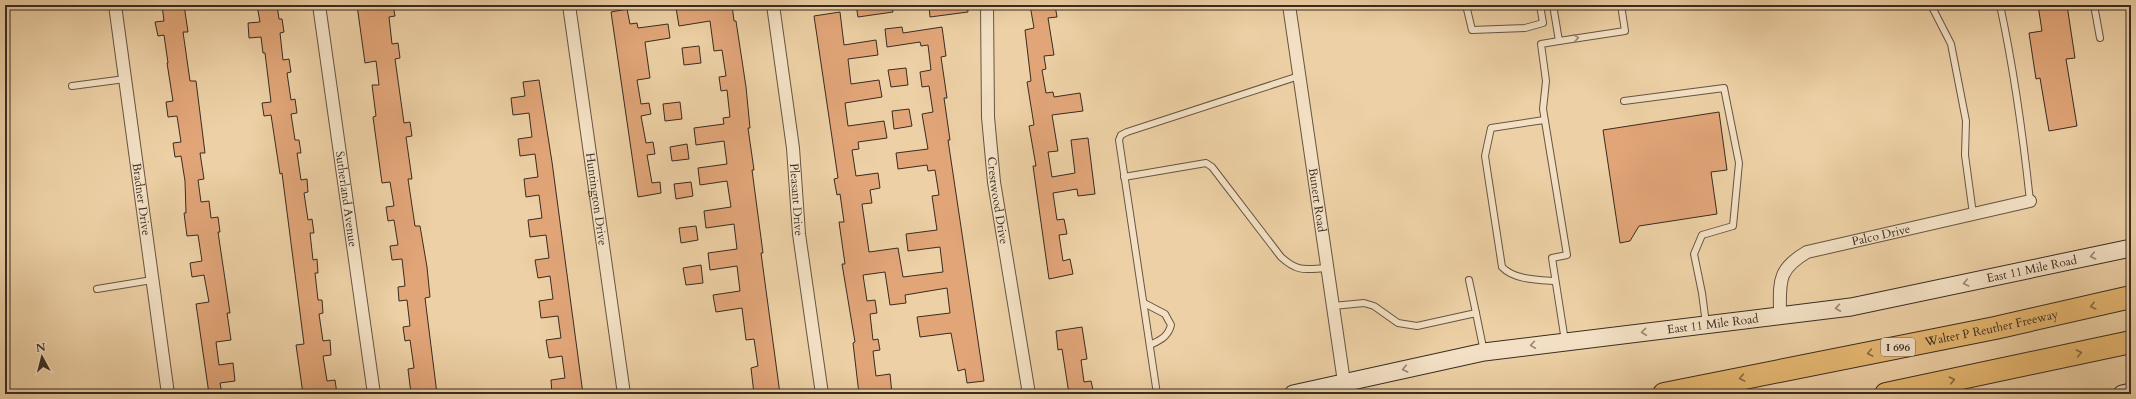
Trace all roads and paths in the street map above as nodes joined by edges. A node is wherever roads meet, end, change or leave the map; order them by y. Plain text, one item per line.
1 (114, 5) edge
2 (319, 5) edge
3 (569, 5) edge
4 (773, 5) edge
5 (987, 5) edge
6 (1289, 5) edge
7 (1466, 5) edge
8 (1540, 5) edge
9 (1553, 5) edge
10 (1621, 5) edge
11 (1931, 5) edge
12 (2000, 5) edge
13 (2094, 5) edge
14 (2100, 38) dead end
15 (1559, 40) junction
16 (1299, 76) junction
17 (125, 79) junction
18 (72, 86) dead end
19 (1624, 102) dead end
20 (1544, 120) junction
21 (1124, 177) junction
22 (2030, 201) joint
23 (1973, 214) junction
24 (2131, 248) edge
25 (1327, 268) junction
26 (152, 280) junction
27 (1470, 280) dead end
28 (1555, 281) junction
29 (97, 289) dead end
30 (2131, 297) edge
31 (1144, 303) junction
32 (1333, 306) junction
33 (1476, 313) junction
34 (1780, 316) junction
35 (1706, 325) junction
36 (1565, 341) junction
37 (2131, 342) edge
38 (1150, 345) junction
39 (1484, 352) junction
40 (1346, 388) edge
41 (2131, 392) edge
42 (168, 394) edge
43 (374, 394) edge
44 (624, 394) edge
45 (822, 394) edge
46 (1029, 394) edge
47 (1157, 394) edge
48 (1293, 394) edge
49 (1664, 394) edge
50 (1886, 394) edge
51 (2122, 394) edge

1 - 17 street, Bradner Drive
2 - 43 street, Sutherland Avenue
3 - 44 street, Huntington Drive
4 - 45 street, Pleasant Drive
5 - 46 street, Crestwood Drive
6 - 16 street, Bunert Road
7 - 8 lane
9 - 15 lane
15 -> 10 lane
11 - 23 lane
12 - 22 lane
13 - 14 lane
15 - 20 lane
16 - 21 lane
16 - 25 street, Bunert Road
17 - 18 lane
17 - 26 street, Bradner Drive
19 - 35 lane
20 - 28 lane
20 - 28 lane
21 - 25 lane
21 - 31 lane
22 - 23 street, Palco Drive
23 - 34 street, Palco Drive
24 -> 34 main road, East 11 Mile Road
25 - 32 street, Bunert Road
26 - 29 lane
26 - 42 street, Bradner Drive
27 - 33 lane
28 - 36 lane
30 -> 49 highway, Walter P Reuther Freeway / I 696
31 - 38 lane
31 - 38 lane
32 - 33 lane
32 - 40 street, Bunert Road
33 - 39 lane
34 - 35 main road, East 11 Mile Road
35 -> 36 main road, East 11 Mile Road
36 -> 39 main road, East 11 Mile Road
50 -> 37 highway
38 - 47 lane
39 -> 40 main road, East 11 Mile Road
40 - 48 main road, East 11 Mile Road
41 - 51 main road

